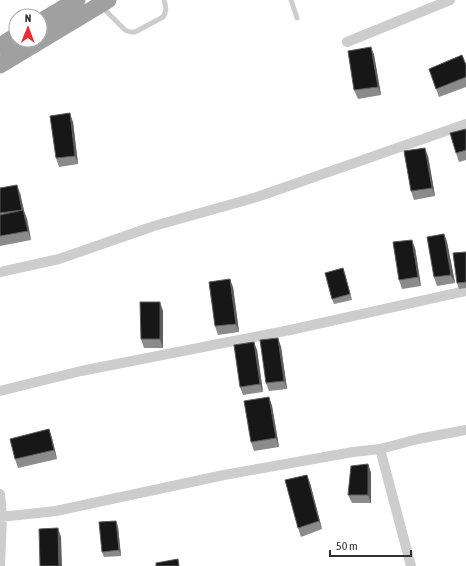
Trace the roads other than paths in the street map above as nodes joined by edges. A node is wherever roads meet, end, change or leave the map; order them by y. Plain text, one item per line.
1 (77, 0) edge
2 (164, 0) edge
3 (291, 0) edge
4 (450, 0) edge
5 (104, 2) edge
6 (48, 17) edge
7 (297, 18) dead end
8 (348, 42) dead end
9 (0, 64) edge
10 (466, 124) edge
11 (0, 272) edge
12 (466, 291) edge
13 (0, 391) edge
14 (466, 430) edge
15 (380, 449) junction
16 (0, 494) edge
17 (1, 517) edge
18 (0, 566) edge
19 (411, 566) edge

1 - 6 highway
2 - 5 lane
3 - 7 lane
4 - 8 street
5 - 9 highway
10 - 11 street
12 - 13 street
14 - 15 street
15 - 17 street
15 - 19 street
16 - 17 street
17 - 18 street

